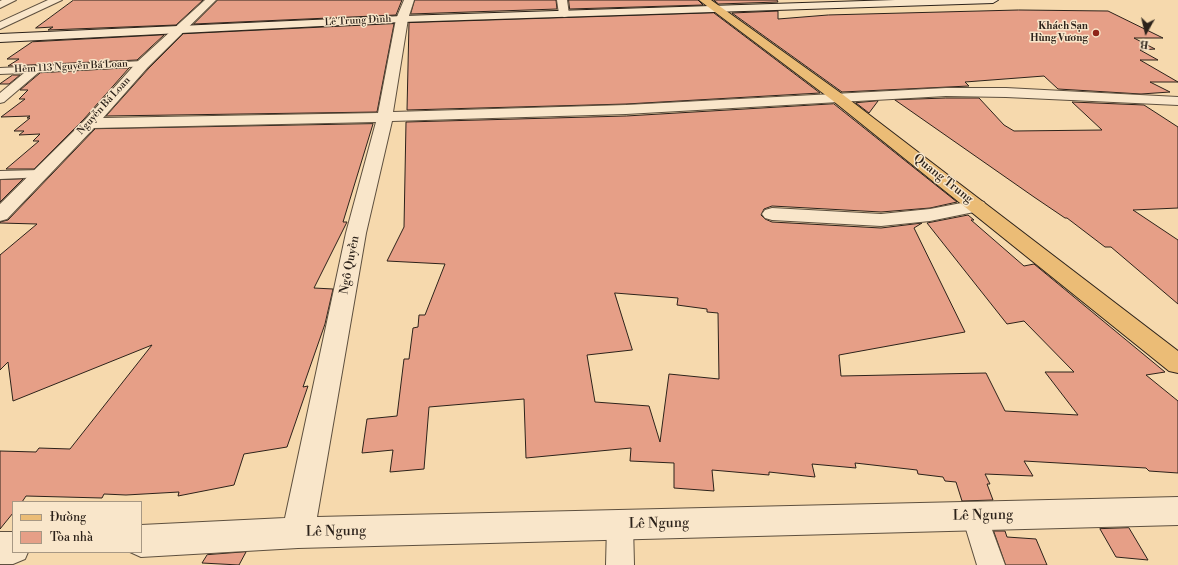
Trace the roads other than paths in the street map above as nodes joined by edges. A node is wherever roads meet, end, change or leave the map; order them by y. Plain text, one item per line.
1 (11, 0) edge
2 (57, 0) edge
3 (211, 0) edge
4 (562, 0) edge
5 (993, 0) edge
6 (938, 1) edge
7 (710, 4) edge
8 (0, 5) edge
9 (406, 10) edge
10 (564, 14) junction
11 (0, 26) edge
12 (180, 30) junction
13 (0, 38) edge
14 (142, 64) junction
15 (36, 69) junction
16 (0, 71) edge
17 (838, 97) junction
18 (0, 99) edge
19 (1178, 101) edge
20 (386, 117) junction
21 (90, 123) junction
22 (40, 174) junction
23 (0, 175) edge
24 (977, 206) junction
25 (772, 214) dead end
26 (0, 215) edge
27 (1178, 364) edge
28 (1178, 511) edge
29 (975, 516) junction
30 (620, 525) junction
31 (298, 533) junction
32 (142, 541) edge
33 (0, 548) edge
34 (12, 548) edge
35 (620, 565) edge
36 (991, 565) edge

1 - 8 street
2 - 11 street
3 - 12 street, Nguyễn Bá Loan
4 - 10 street
5 - 6 street, Lê Trung Đình
6 - 7 street, Lê Trung Đình
7 - 10 street, Lê Trung Đình
7 - 17 main road, Quang Trung
9 - 10 street, Lê Trung Đình
9 - 12 street, Lê Trung Đình
9 - 20 street, Ngô Quyền
12 - 13 street, Lê Trung Đình
12 - 14 street, Nguyễn Bá Loan
14 - 15 lane, Hẻm 113 Nguyễn Bá Loan
14 - 21 street, Nguyễn Bá Loan
15 - 16 lane, Hẻm 113 Nguyễn Bá Loan
15 - 18 lane
17 - 19 street
17 - 20 street
17 - 24 main road, Quang Trung
20 - 21 street
20 - 31 street, Ngô Quyền
21 - 22 street, Nguyễn Bá Loan
22 - 23 lane
22 - 26 street, Nguyễn Bá Loan
24 - 25 street
24 - 27 main road, Quang Trung
28 - 29 street, Lê Ngung
29 - 30 street, Lê Ngung
29 - 36 lane
30 - 31 street, Lê Ngung
30 - 35 lane
31 - 32 street, Lê Ngung
33 - 34 street

